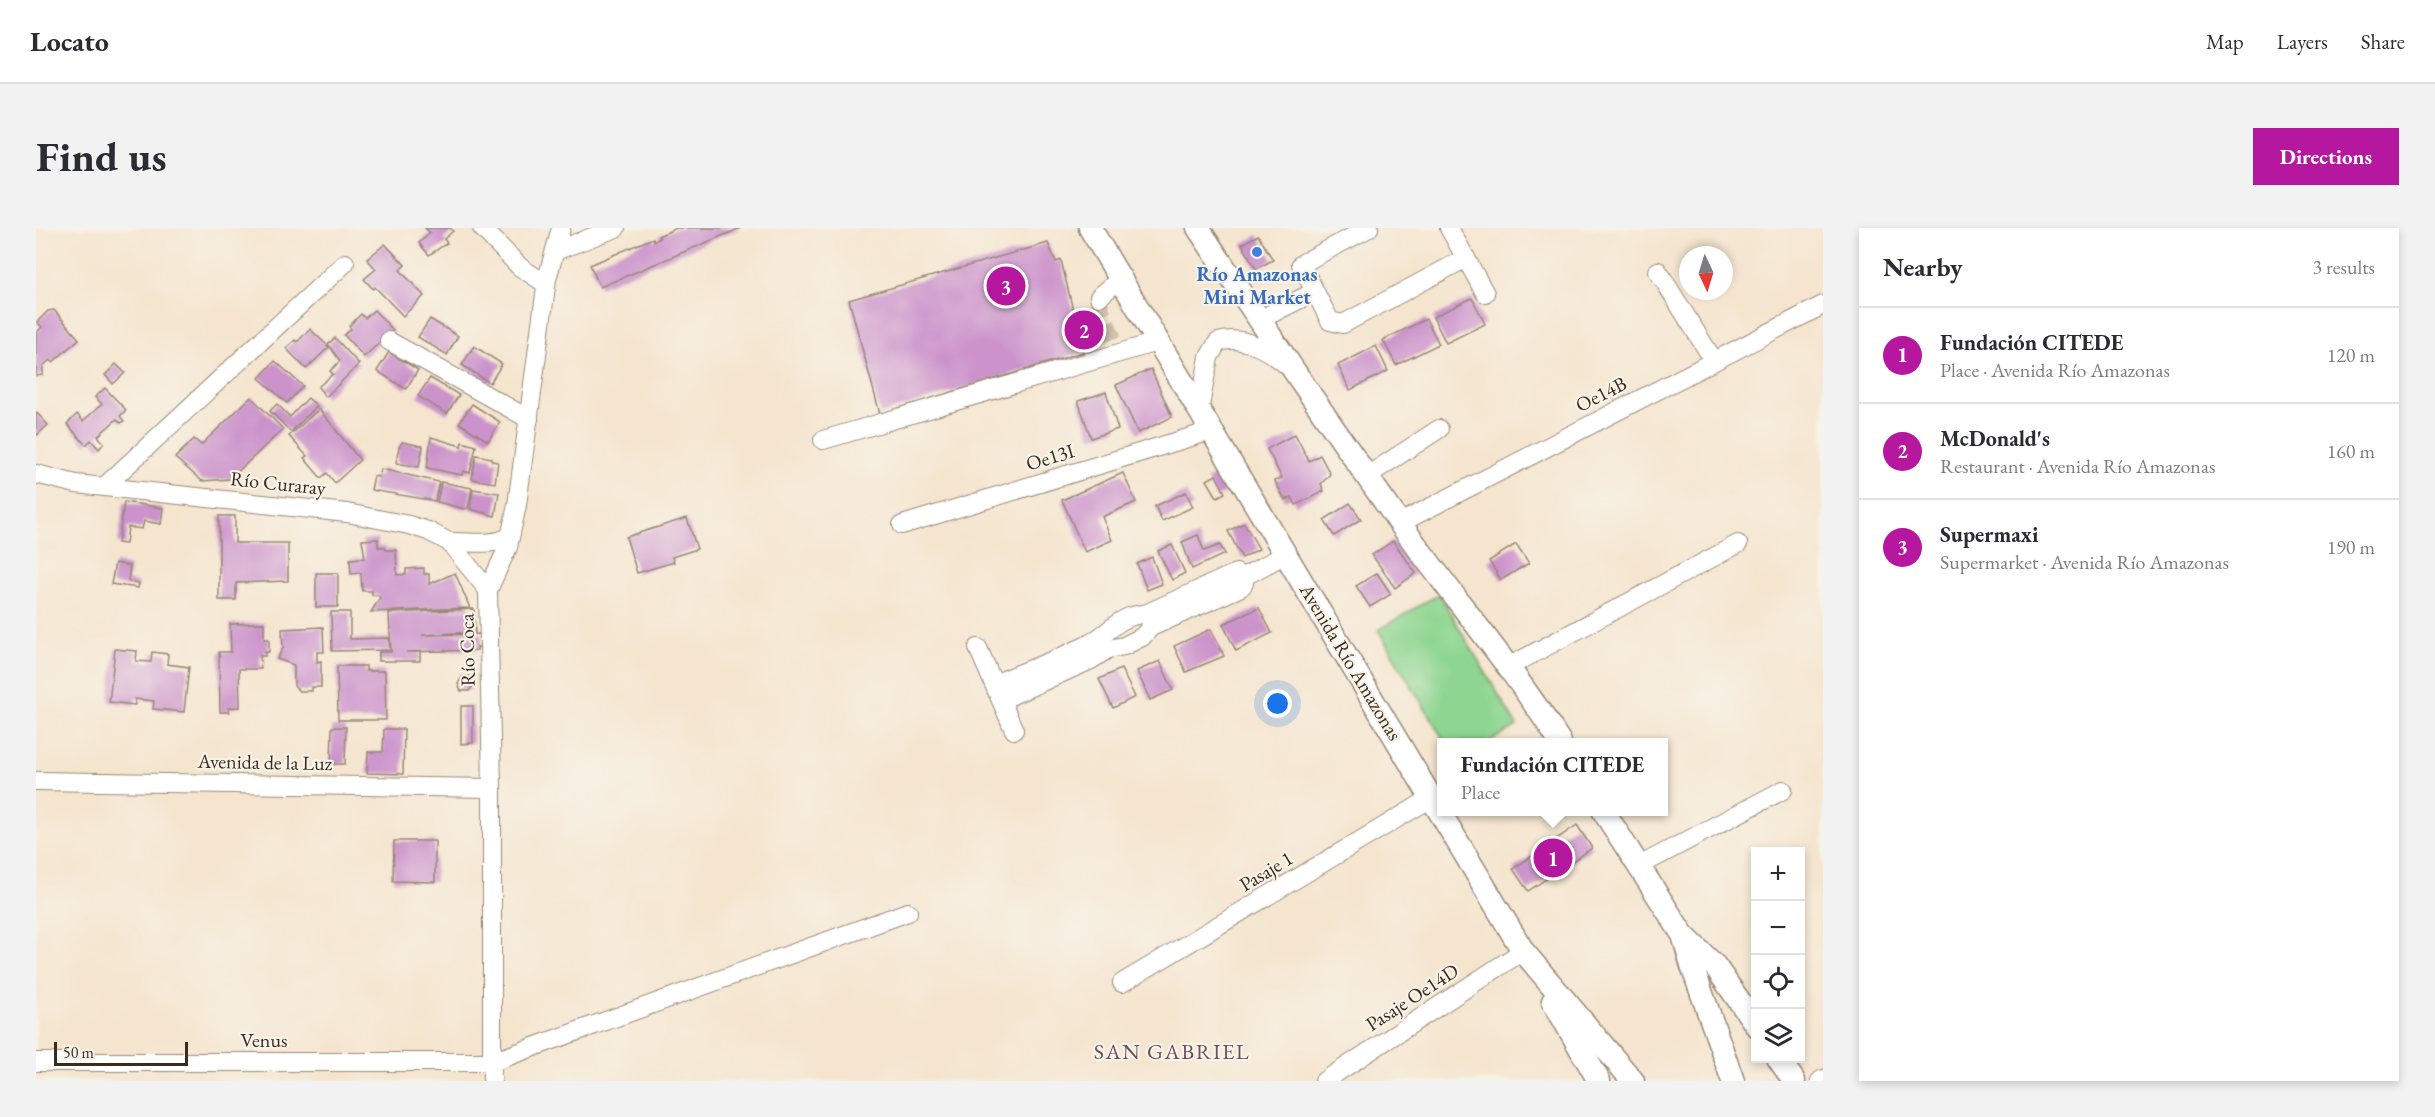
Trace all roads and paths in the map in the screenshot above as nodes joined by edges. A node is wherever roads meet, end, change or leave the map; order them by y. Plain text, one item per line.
1 (482, 228) edge
2 (561, 228) edge
3 (615, 228) edge
4 (1090, 228) edge
5 (1198, 228) edge
6 (1369, 228) edge
7 (1449, 228) edge
8 (555, 251) junction
9 (1466, 258) junction
10 (345, 263) dead end
11 (1658, 271) dead end
12 (1120, 279) junction
13 (546, 284) junction
14 (1314, 292) junction
15 (1485, 293) dead end
16 (1099, 297) dead end
17 (1823, 305) edge
18 (1259, 320) junction
19 (1154, 337) junction
20 (389, 341) dead end
21 (1114, 342) dead end
22 (1714, 361) junction
23 (1292, 369) junction
24 (1199, 411) junction
25 (529, 419) junction
26 (1439, 429) dead end
27 (1211, 430) junction
28 (823, 440) dead end
29 (36, 474) edge
30 (1367, 476) junction
31 (105, 486) junction
32 (1400, 523) junction
33 (902, 525) dead end
34 (510, 537) junction
35 (449, 542) junction
36 (1738, 544) dead end
37 (1286, 554) junction
38 (488, 590) junction
39 (978, 648) dead end
40 (1508, 667) junction
41 (998, 692) junction
42 (1014, 730) dead end
43 (1557, 738) edge
44 (36, 781) edge
45 (492, 788) junction
46 (1784, 790) dead end
47 (1433, 797) junction
48 (1437, 804) edge
49 (1444, 816) edge
50 (1607, 816) edge
51 (1639, 866) junction
52 (908, 912) dead end
53 (1683, 935) junction
54 (1523, 951) junction
55 (1122, 983) dead end
56 (1751, 1019) edge
57 (36, 1062) edge
58 (255, 1062) junction
59 (492, 1062) junction
60 (1781, 1063) edge
61 (254, 1081) edge
62 (492, 1081) edge
63 (1324, 1081) edge
64 (1599, 1081) edge
65 (1633, 1081) edge
66 (1733, 1081) edge
67 (1794, 1081) edge

1 - 13 street
2 - 8 street, Río Coca
3 - 8 street
4 - 12 main road, Avenida Río Amazonas
5 - 18 main road
6 - 14 street
7 - 9 street
8 - 13 street, Río Coca
9 - 14 street
9 - 15 street
10 - 31 street
11 - 22 street
12 - 16 street
12 - 19 main road, Avenida Río Amazonas
13 - 25 street, Río Coca
14 - 18 street
17 - 22 street, Oe14B
18 - 23 main road
19 - 21 street
19 - 24 main road, Avenida Río Amazonas
19 - 28 street
20 - 25 street
22 - 32 street, Oe14B
23 - 24 street
23 - 30 main road
24 - 27 main road, Avenida Río Amazonas
25 - 34 street, Río Coca
26 - 30 street
27 - 33 street, Oe13I
27 - 37 main road, Avenida Río Amazonas
29 - 31 street, Río Curaray
30 - 32 main road
31 - 35 street, Río Curaray
32 - 40 main road
34 - 35 street
34 - 38 street, Río Coca
35 - 38 street, Río Curaray
36 - 40 street
37 - 41 street
37 - 47 main road, Avenida Río Amazonas
38 - 45 street, Río Coca
39 - 41 street
40 - 43 main road
41 - 42 street
44 - 45 street, Avenida de la Luz
45 - 59 street, Río Coca
46 - 51 street
47 - 48 main road, Avenida Río Amazonas
47 - 55 street, Pasaje 1
49 - 54 main road, Avenida Río Amazonas
50 - 51 main road
51 - 53 main road
52 - 59 street, Venus
53 - 56 main road
53 - 66 main road
54 - 63 street, Pasaje Oe14D
54 - 64 main road
54 - 65 main road, Avenida Río Amazonas
57 - 58 street, Venus
58 - 59 street, Venus
58 - 61 street
59 - 62 street, Río Coca
60 - 67 main road

